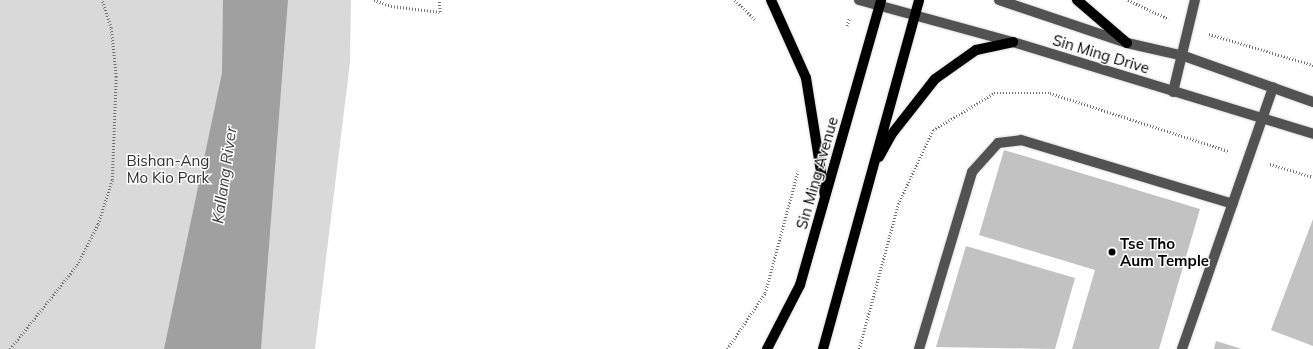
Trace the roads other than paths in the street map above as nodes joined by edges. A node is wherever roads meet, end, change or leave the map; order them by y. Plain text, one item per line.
1 (771, 0) edge
2 (859, 0) edge
3 (919, 0) edge
4 (999, 0) edge
5 (1077, 0) edge
6 (1195, 0) edge
7 (880, 3) edge
8 (914, 17) junction
9 (1013, 42) junction
10 (1127, 43) junction
11 (1184, 56) junction
12 (1273, 87) junction
13 (1173, 92) junction
14 (1313, 102) edge
15 (1262, 119) junction
16 (1313, 134) edge
17 (870, 172) junction
18 (825, 200) junction
19 (1232, 204) junction
20 (767, 349) edge
21 (823, 349) edge
22 (919, 349) edge
23 (1182, 349) edge

1 - 18 main road
2 - 7 street, Sin Ming Drive
3 - 8 main road
4 - 10 street, Sin Ming Drive
5 - 10 main road
6 - 11 street
7 - 8 street, Sin Ming Drive
7 - 18 main road, Sin Ming Avenue
8 - 9 street, Sin Ming Drive
8 - 17 main road
9 - 13 street, Sin Ming Drive
9 - 17 main road
10 - 11 street, Sin Ming Drive
11 - 12 street, Sin Ming Drive
11 - 13 street
12 - 14 street, Sin Ming Drive
12 - 15 street
13 - 15 street, Sin Ming Drive
15 - 16 street, Sin Ming Drive
15 - 19 street
17 - 21 main road
18 - 20 main road, Sin Ming Avenue
19 - 22 street
19 - 23 street

